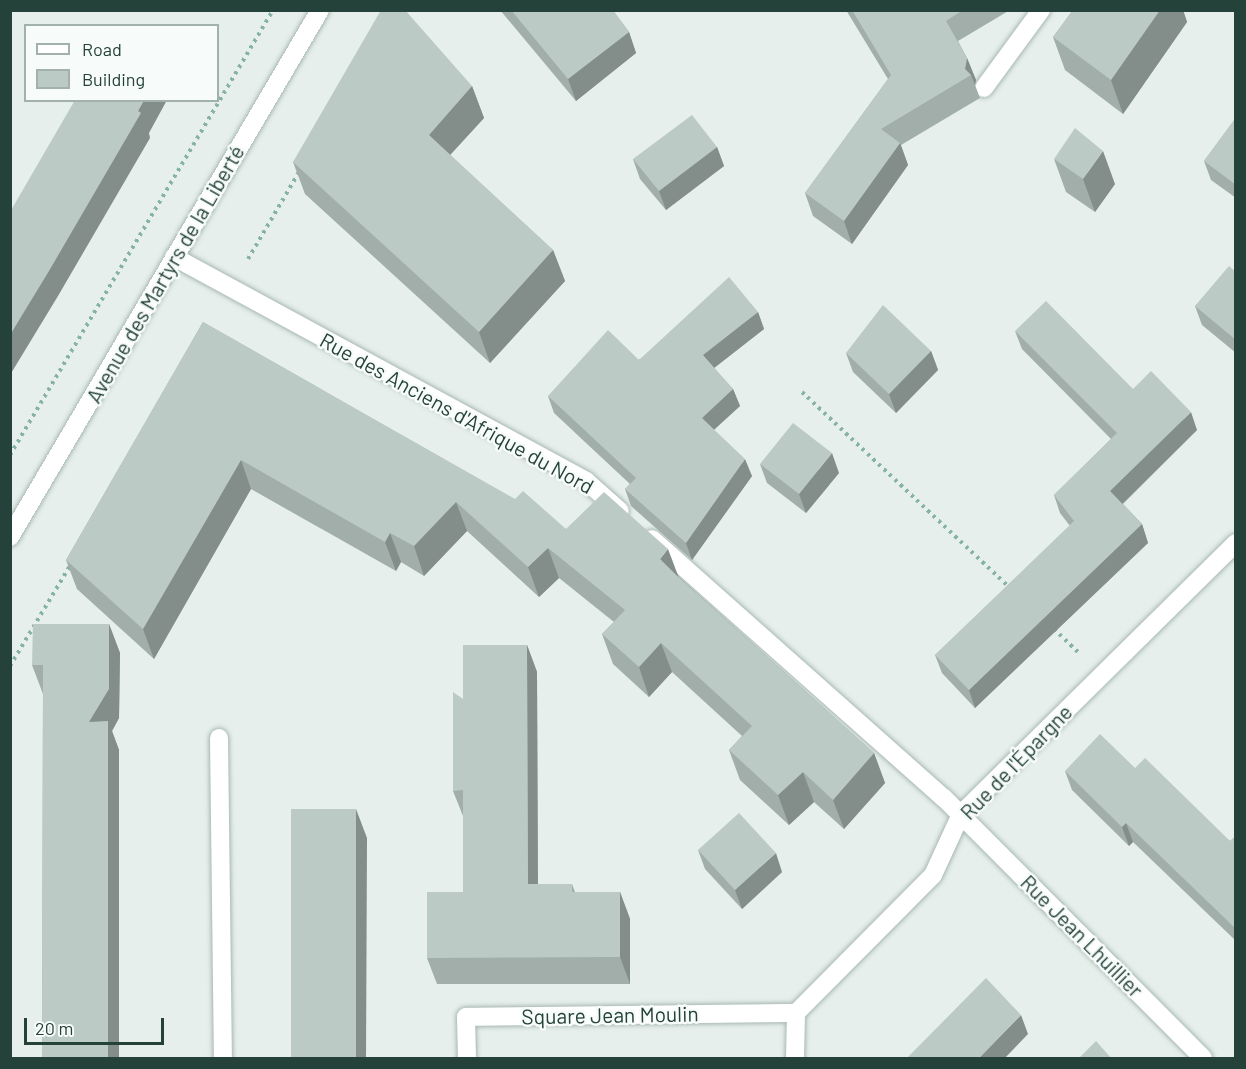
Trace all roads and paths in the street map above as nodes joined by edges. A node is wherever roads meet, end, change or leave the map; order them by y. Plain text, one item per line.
1 (273, 10) edge
2 (320, 10) edge
3 (1041, 10) edge
4 (984, 88) dead end
5 (219, 101) edge
6 (219, 102) edge
7 (303, 165) edge
8 (174, 257) junction
9 (231, 288) junction
10 (802, 392) dead end
11 (10, 455) edge
12 (10, 537) edge
13 (1236, 543) edge
14 (76, 554) edge
15 (1015, 593) edge
16 (1050, 625) edge
17 (10, 666) edge
18 (1101, 673) junction
19 (219, 738) dead end
20 (961, 814) junction
21 (796, 1013) junction
22 (223, 1059) edge
23 (467, 1059) edge
24 (795, 1059) edge
25 (1203, 1059) edge

1 - 5 path
2 - 8 street, Avenue des Martyrs de la Liberté
3 - 4 street
6 - 11 path
7 - 9 path
8 - 9 street, Rue des Anciens d'Afrique du Nord
8 - 12 street, Avenue des Martyrs de la Liberté
9 - 20 street, Rue des Anciens d'Afrique du Nord
10 - 15 path
13 - 18 street, Rue de l'Épargne
14 - 17 path
16 - 18 path
18 - 20 street, Rue de l'Épargne
19 - 22 street
20 - 21 street, Rue de l'Épargne
20 - 25 street, Rue Jean Lhuillier
21 - 23 street, Square Jean Moulin
21 - 24 street

